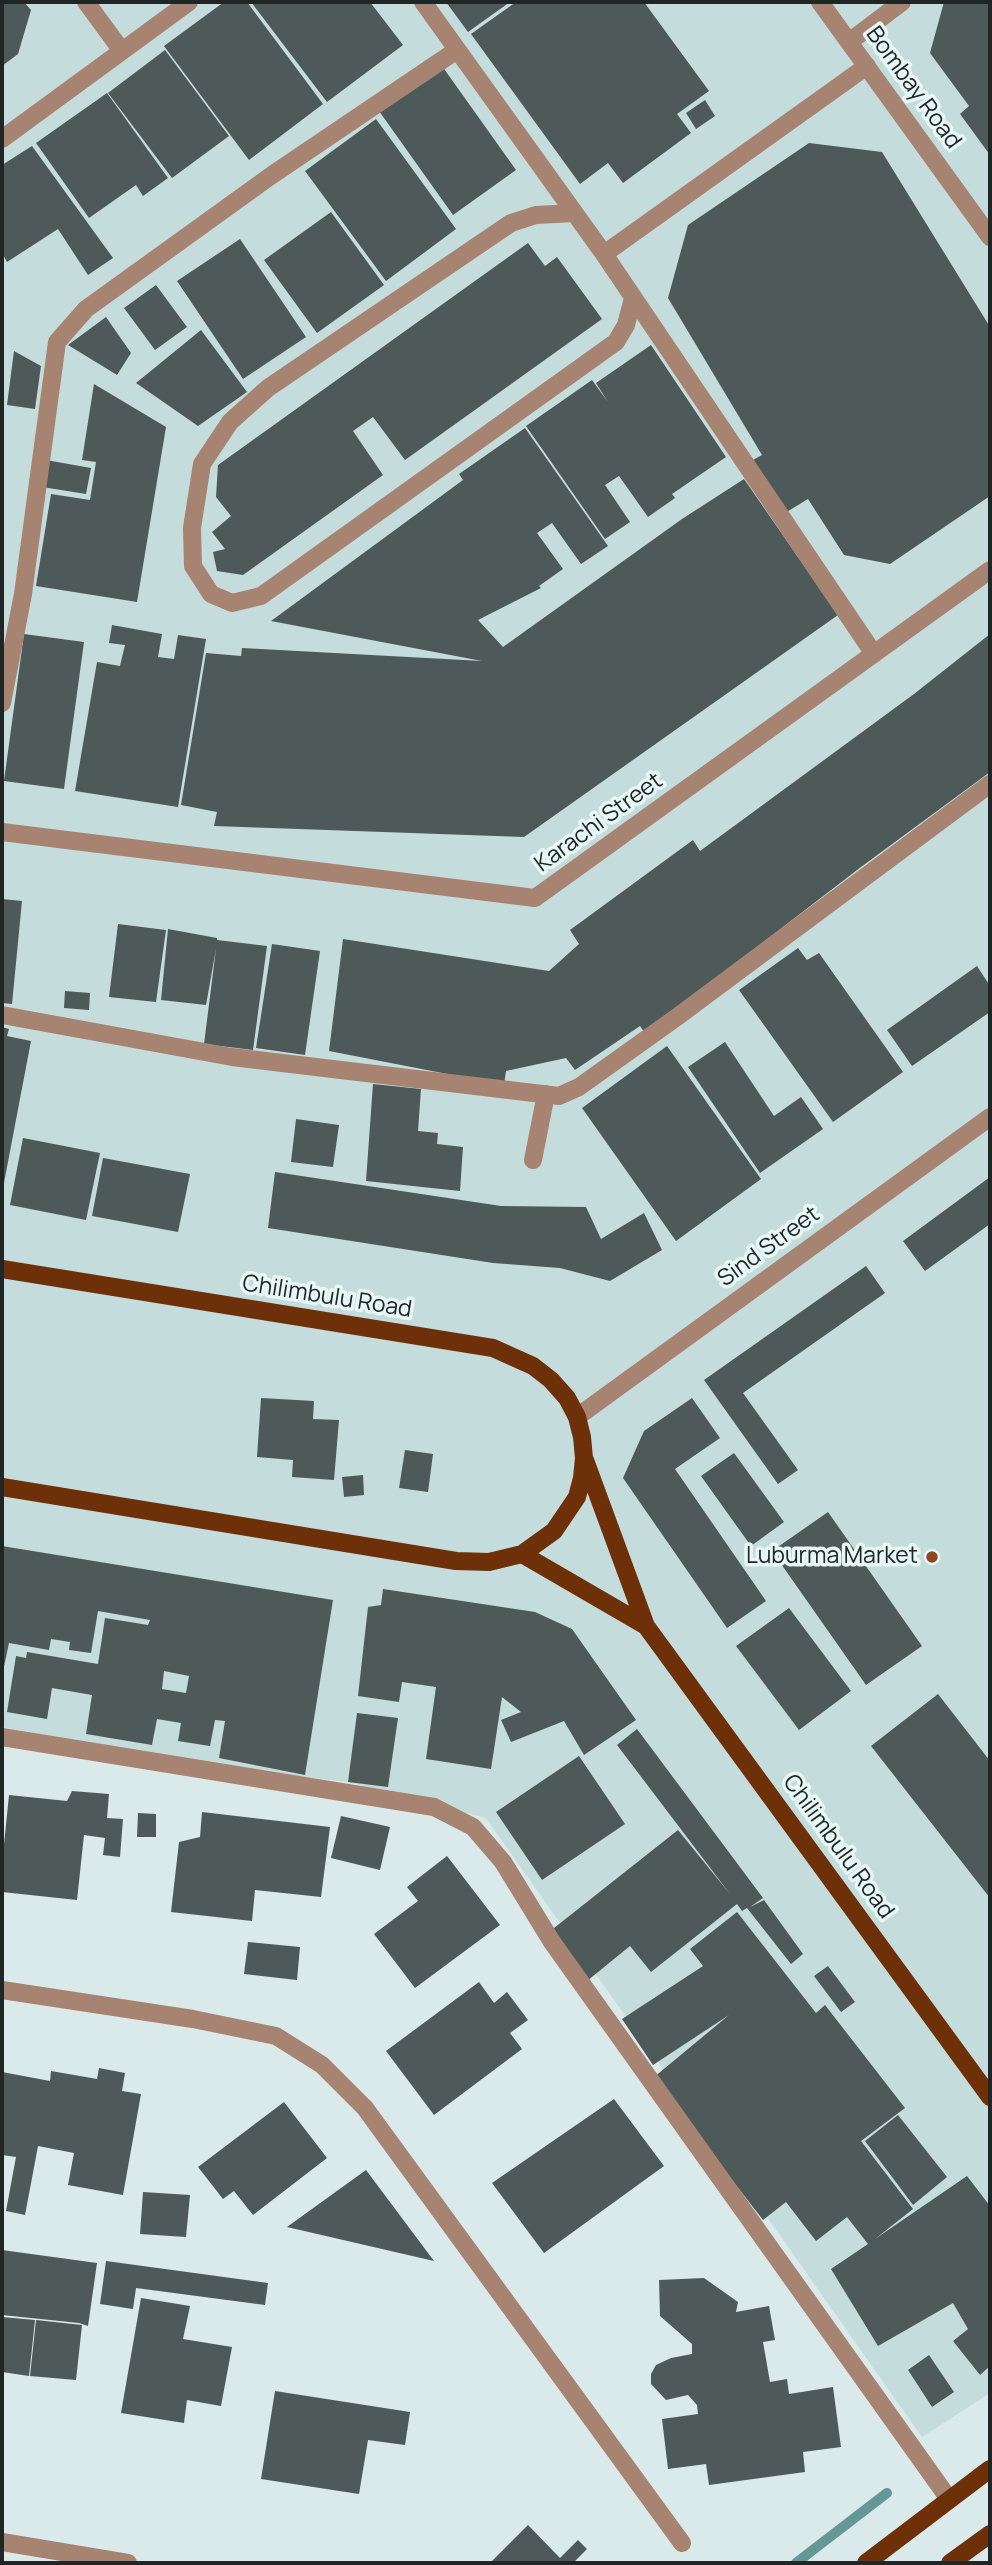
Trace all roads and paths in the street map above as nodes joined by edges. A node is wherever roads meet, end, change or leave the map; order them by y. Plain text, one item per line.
1 (86, 2) edge
2 (189, 2) edge
3 (423, 2) edge
4 (820, 2) edge
5 (902, 2) edge
6 (849, 41) junction
7 (457, 50) junction
8 (122, 51) junction
9 (867, 66) junction
10 (2, 139) edge
11 (574, 213) junction
12 (990, 237) edge
13 (604, 254) junction
14 (634, 298) junction
15 (990, 570) edge
16 (874, 654) junction
17 (2, 703) edge
18 (990, 785) edge
19 (2, 832) edge
20 (2, 1014) edge
21 (545, 1094) junction
22 (990, 1117) edge
23 (533, 1160) dead end
24 (2, 1269) edge
25 (577, 1417) junction
26 (584, 1458) junction
27 (2, 1487) edge
28 (522, 1554) junction
29 (646, 1626) junction
30 (2, 1737) edge
31 (2, 1990) edge
32 (990, 2096) edge
33 (990, 2469) edge
34 (949, 2499) junction
35 (990, 2534) edge
36 (2, 2542) edge
37 (682, 2543) dead end
38 (128, 2563) edge
39 (866, 2563) edge
40 (950, 2563) edge

1 - 8 street
2 - 8 street
3 - 7 street
4 - 6 street, Bombay Road
5 - 6 street
6 - 9 street, Bombay Road
7 - 11 street
7 - 17 street
8 - 10 street
9 - 12 street, Bombay Road
9 - 13 street
11 - 13 street
11 - 14 street
13 - 14 street
14 - 16 street
15 - 16 street, Karachi Street
16 - 19 street, Karachi Street
18 - 21 street
20 - 21 street
21 - 23 street
22 - 25 street, Sind Street
24 - 25 main road, Chilimbulu Road
25 - 26 main road, Chilimbulu Road
26 - 28 main road, Chilimbulu Road
26 - 29 main road, Chilimbulu Road
27 - 28 main road, Chilimbulu Road
28 - 29 main road, Chilimbulu Road
29 - 32 main road, Chilimbulu Road
30 - 34 street
31 - 37 street
33 - 34 main road
34 - 39 main road
35 - 40 main road
36 - 38 street

